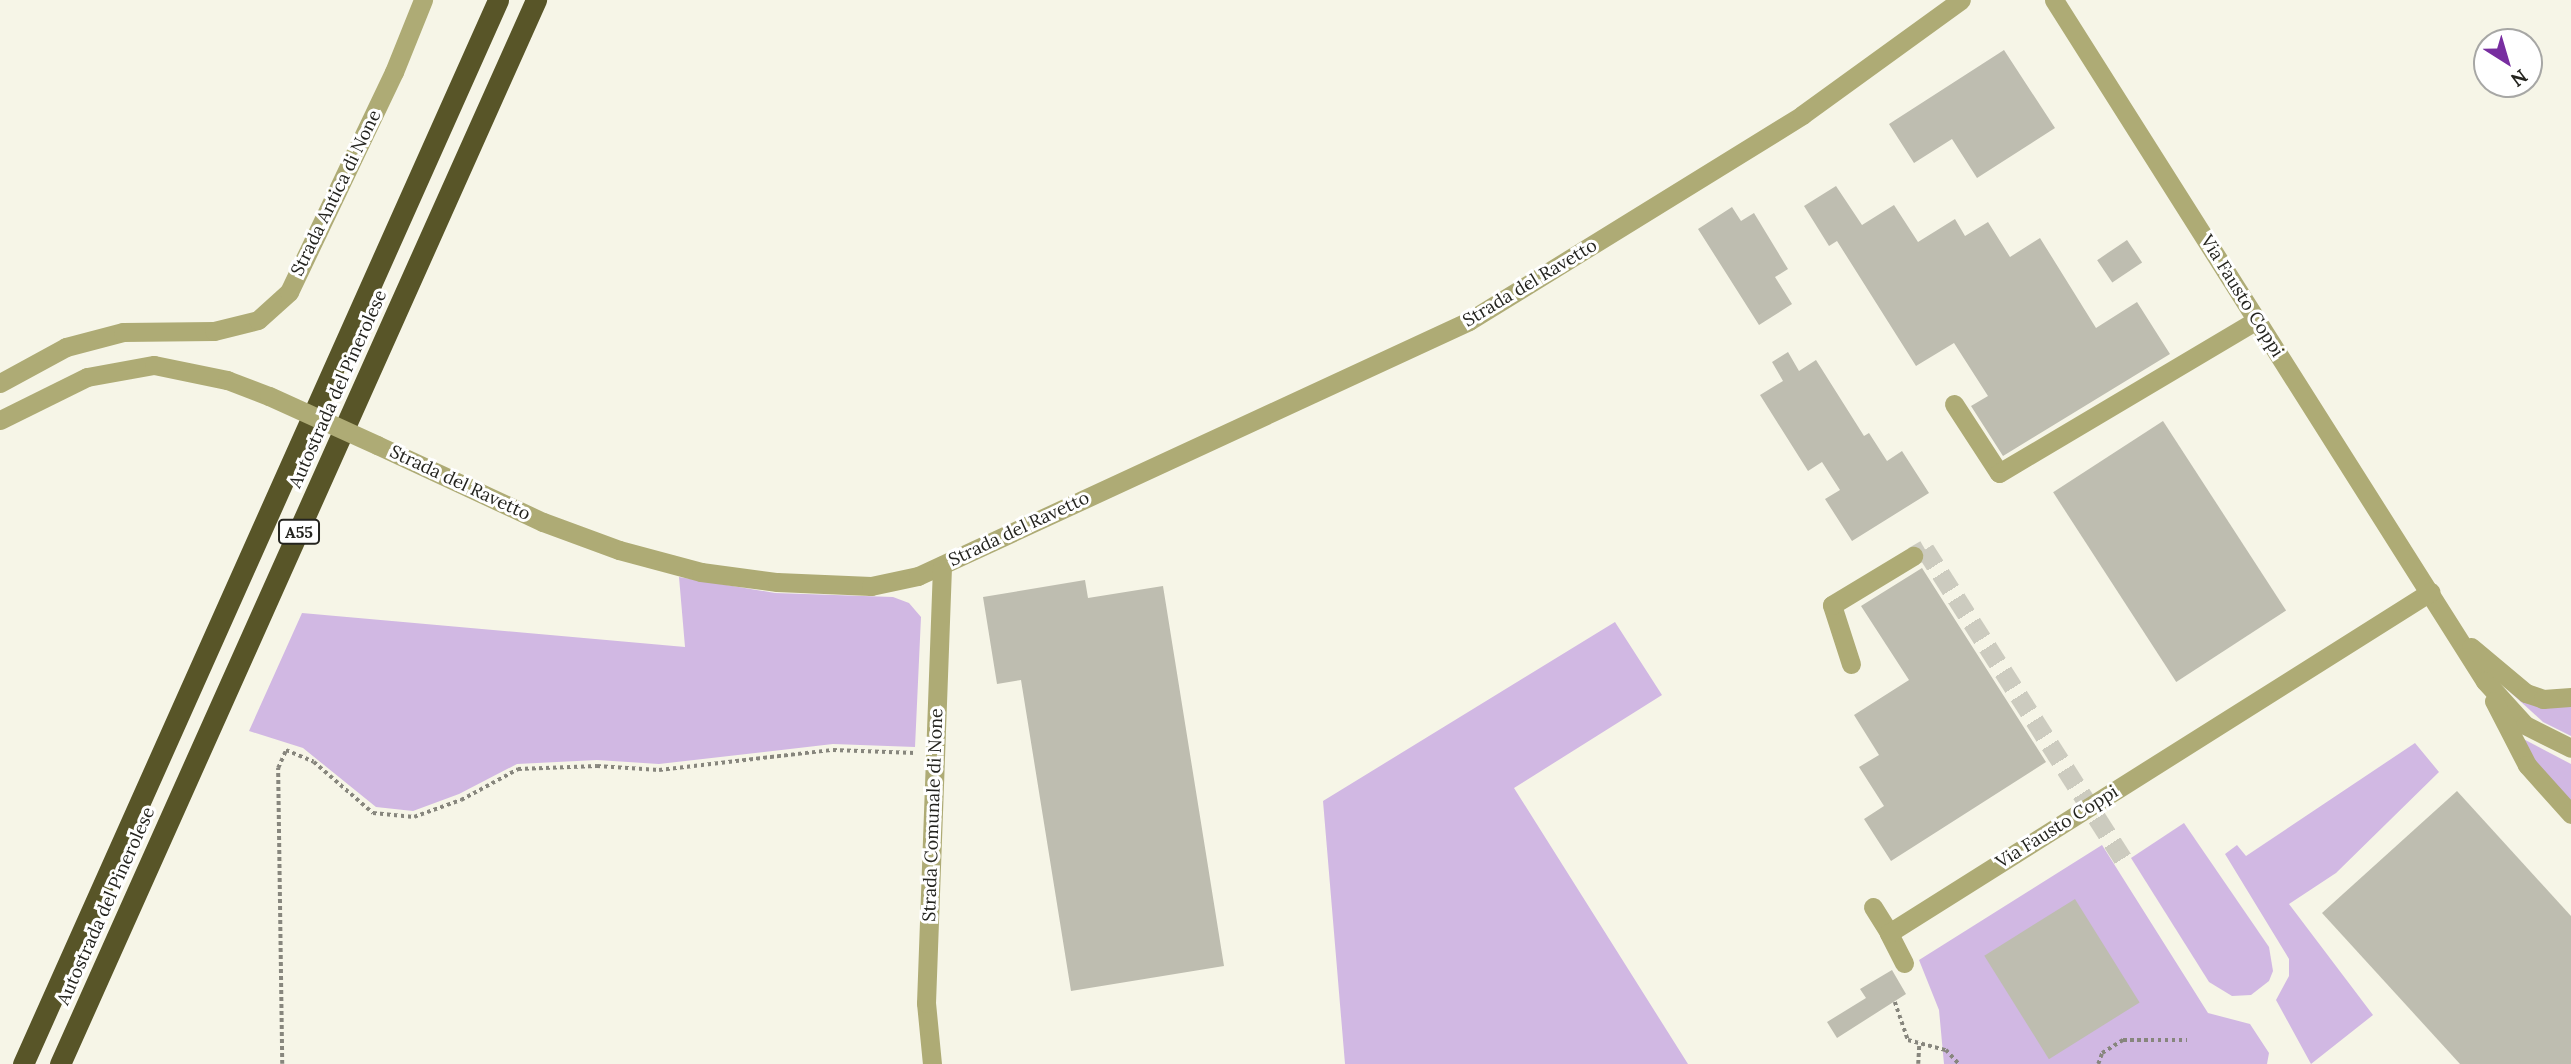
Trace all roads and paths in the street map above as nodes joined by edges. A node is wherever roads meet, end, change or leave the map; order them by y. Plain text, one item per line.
1 (423, 0) edge
2 (498, 0) edge
3 (537, 0) edge
4 (1961, 0) edge
5 (2054, 0) edge
6 (2257, 320) junction
7 (0, 383) edge
8 (1954, 404) dead end
9 (0, 420) edge
10 (1913, 556) dead end
11 (942, 565) junction
12 (2430, 593) junction
13 (2455, 634) junction
14 (1851, 664) dead end
15 (2485, 681) junction
16 (2571, 697) edge
17 (2571, 748) edge
18 (935, 754) junction
19 (2571, 814) edge
20 (1873, 907) dead end
21 (1889, 933) junction
22 (1904, 963) dead end
23 (1895, 1002) dead end
24 (2187, 1040) dead end
25 (1919, 1043) junction
26 (23, 1064) edge
27 (60, 1064) edge
28 (282, 1064) edge
29 (932, 1064) edge
30 (1918, 1064) edge
31 (1959, 1064) edge
32 (2098, 1064) edge

1 - 7 street, Strada Antica di None
2 - 26 highway, Autostrada del Pinerolese / A55
3 - 27 highway, Autostrada del Pinerolese / A55
4 - 11 street, Strada del Ravetto
5 - 6 street, Via Fausto Coppi
6 - 8 street
6 - 12 street, Via Fausto Coppi
9 - 11 street, Strada del Ravetto, bridge
10 - 14 street
11 - 18 street, Strada Comunale di None
12 - 13 street, Via Fausto Coppi
12 - 21 street, Via Fausto Coppi
13 - 15 street, Via Fausto Coppi
13 - 16 street
15 - 17 street, Via Fausto Coppi
15 - 19 street, Via Fausto Coppi
18 - 28 path
18 - 29 street, Strada Comunale di None
20 - 21 street
21 - 22 street
23 - 25 path
24 - 32 path
25 - 30 path
25 - 31 path

